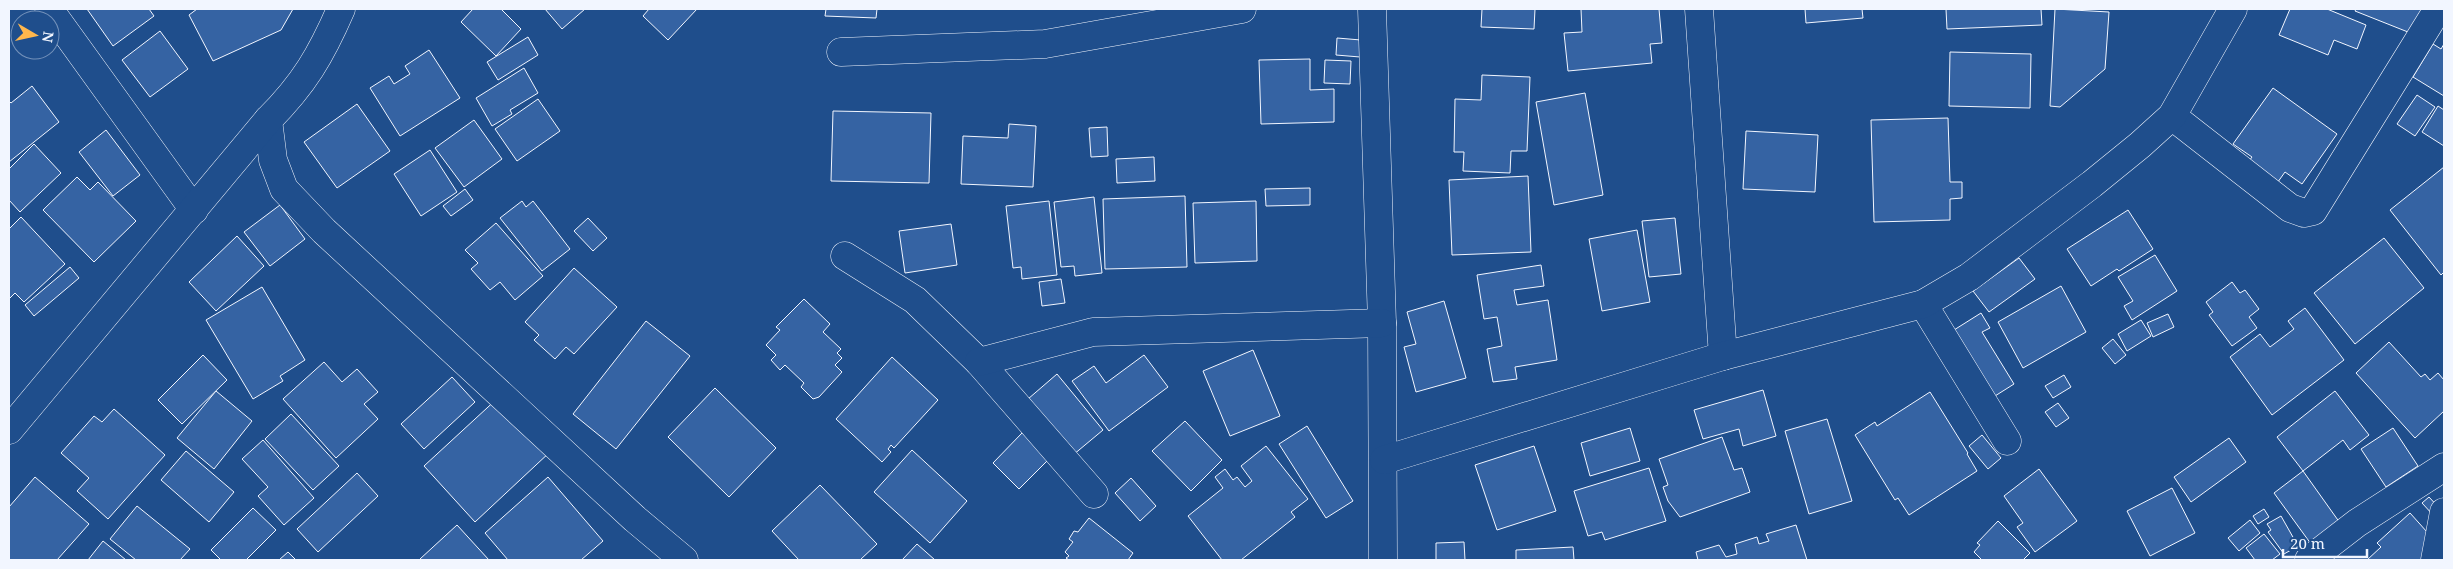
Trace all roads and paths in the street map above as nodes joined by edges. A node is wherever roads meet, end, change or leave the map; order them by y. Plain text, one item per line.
1 (49, 9) edge
2 (341, 9) edge
3 (1242, 9) edge
4 (1372, 9) edge
5 (1699, 9) edge
6 (2233, 9) edge
7 (2438, 9) edge
8 (841, 52) dead end
9 (2172, 116) junction
10 (268, 120) junction
11 (194, 210) junction
12 (845, 256) dead end
13 (1923, 304) junction
14 (1382, 323) junction
15 (1723, 356) junction
16 (979, 362) junction
17 (9, 430) edge
18 (2007, 441) dead end
19 (1384, 460) junction
20 (2444, 468) edge
21 (1094, 494) dead end
22 (2444, 512) edge
23 (684, 560) edge
24 (1383, 560) edge
25 (2308, 560) edge
26 (2435, 560) edge

1 - 11 street
2 - 10 street
3 - 8 street
4 - 14 street
5 - 15 street
6 - 9 street
7 - 9 street
9 - 13 street
10 - 11 street
10 - 23 street
11 - 17 street
12 - 16 street
13 - 15 street
13 - 18 street
14 - 16 street
14 - 19 street
15 - 19 street
16 - 21 street
19 - 24 street
20 - 25 street
22 - 26 street

